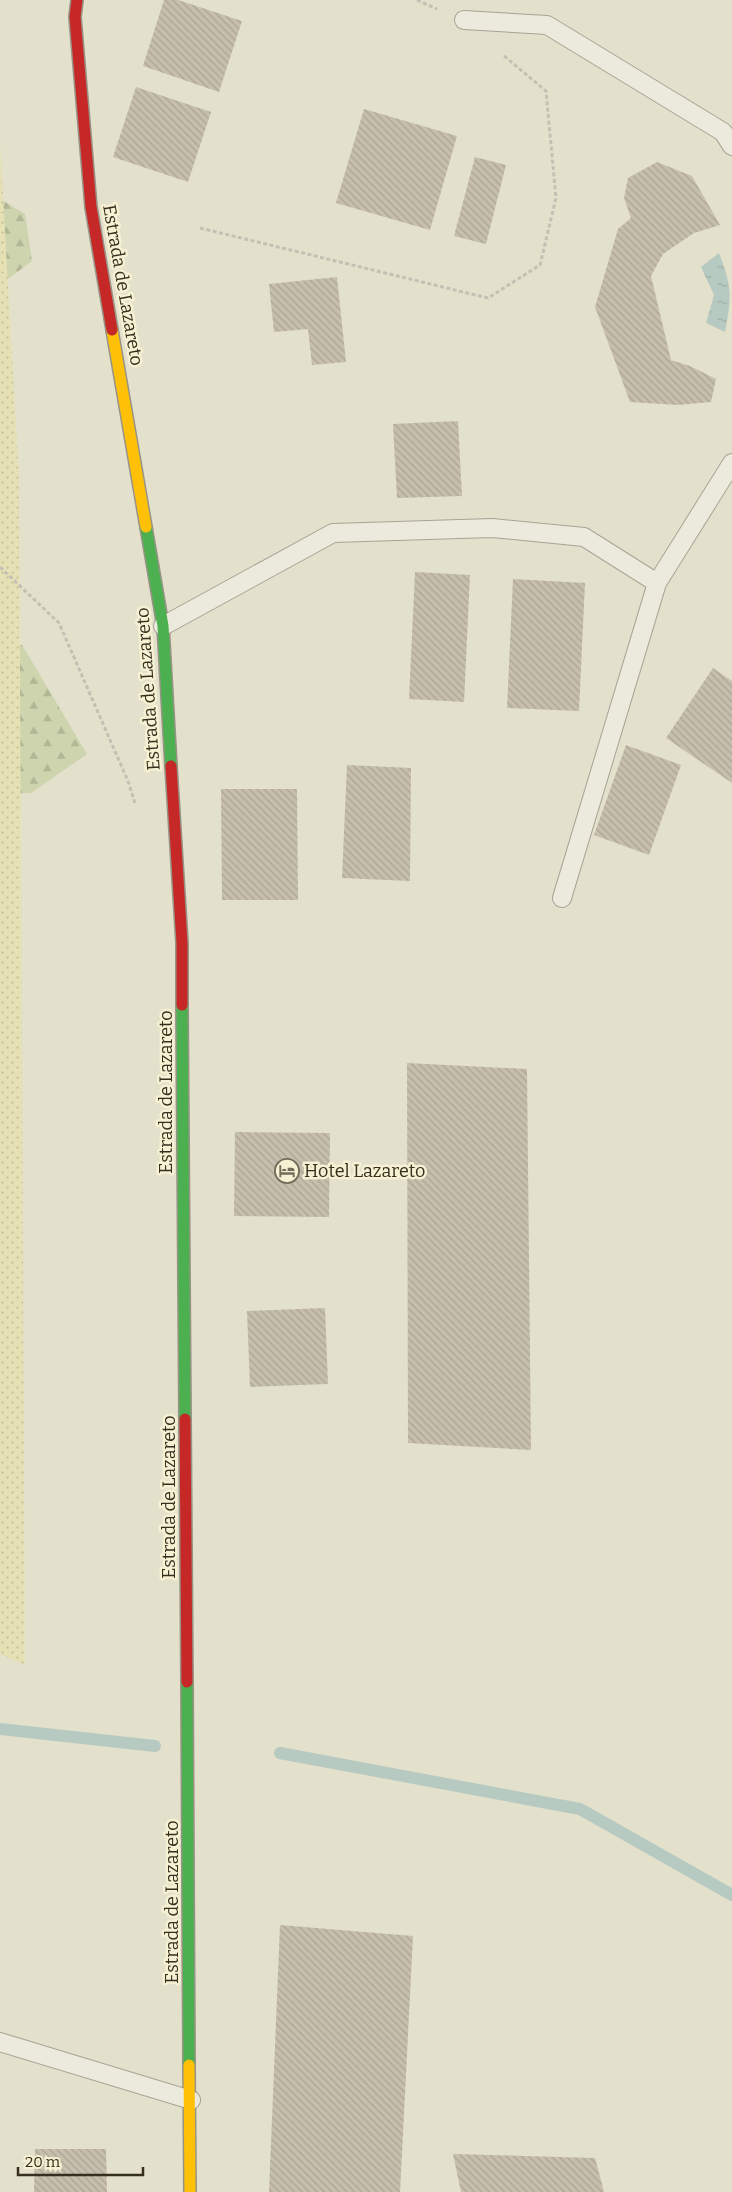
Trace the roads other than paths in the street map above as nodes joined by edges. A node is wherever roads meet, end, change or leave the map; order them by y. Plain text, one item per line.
1 (77, 0) edge
2 (464, 20) road end
3 (732, 146) edge
4 (732, 463) edge
5 (657, 583) junction
6 (163, 626) junction
7 (562, 898) dead end
8 (0, 2042) edge
9 (191, 2100) junction
10 (190, 2192) edge

1 - 6 street, Estrada de Lazareto
2 - 3 lane
4 - 5 lane
5 - 6 lane
5 - 7 lane
6 - 9 street, Estrada de Lazareto
8 - 9 lane
9 - 10 street, Estrada de Lazareto

